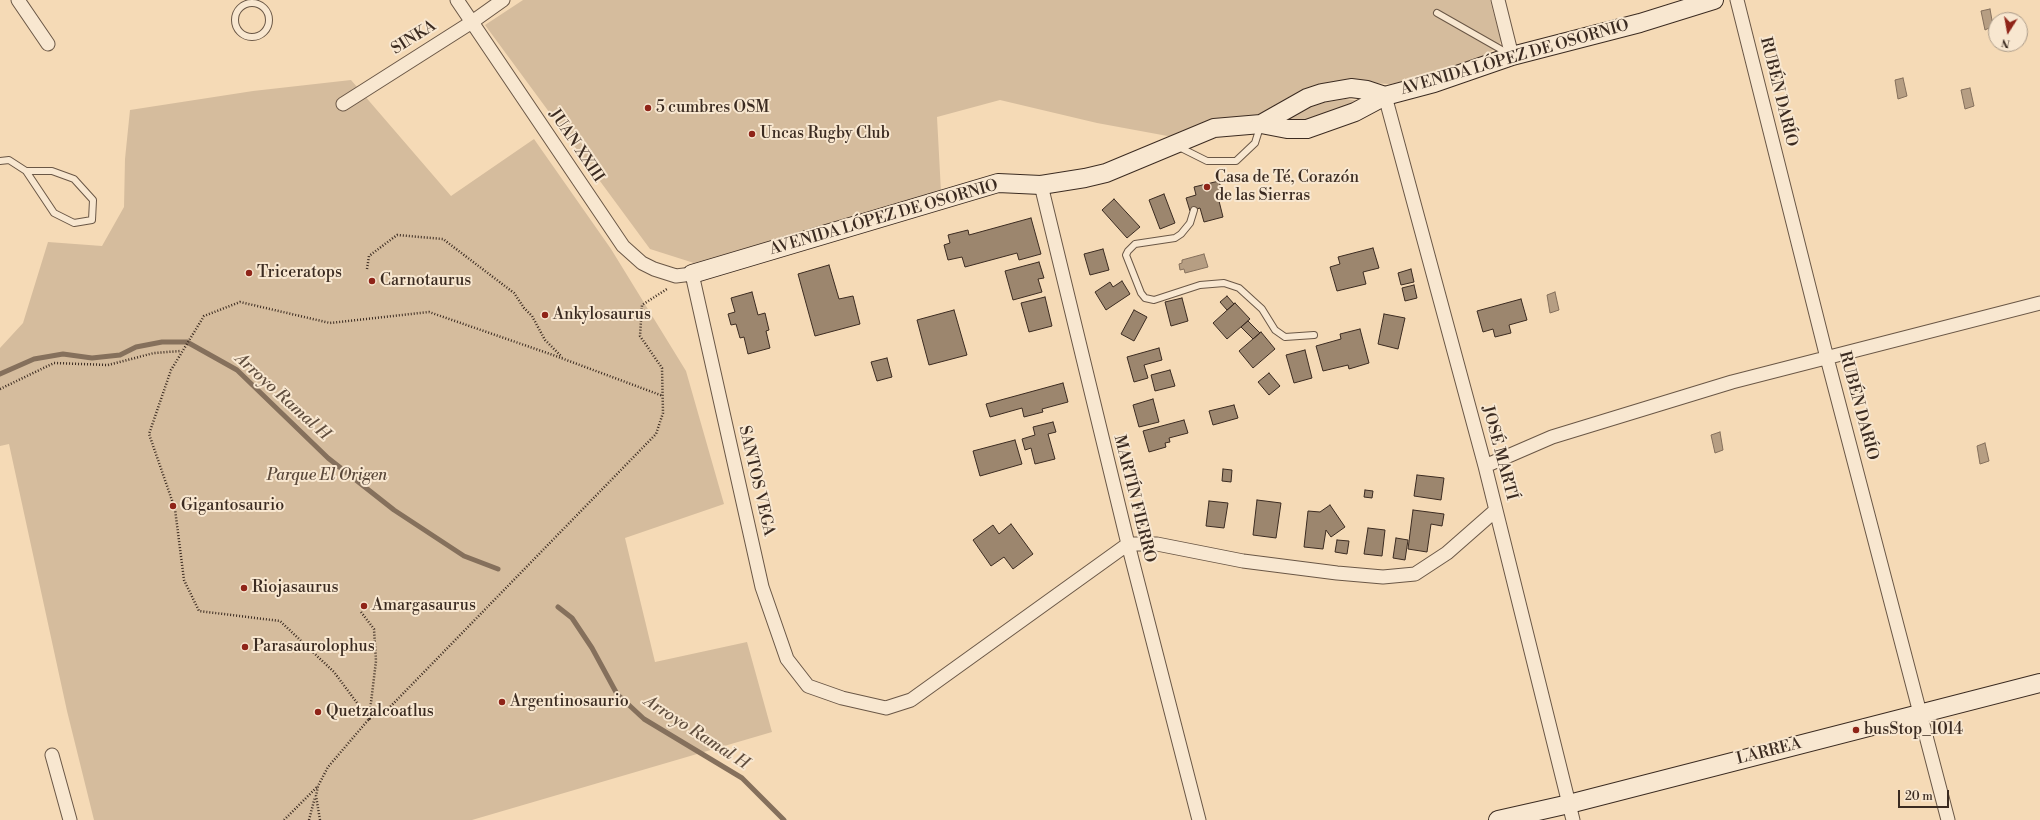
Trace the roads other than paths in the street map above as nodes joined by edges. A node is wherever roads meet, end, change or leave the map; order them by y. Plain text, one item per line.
1 (18, 0) edge
2 (457, 0) edge
3 (502, 0) edge
4 (1498, 0) edge
5 (1714, 0) edge
6 (1737, 0) edge
7 (250, 2) edge
8 (1437, 13) dead end
9 (472, 22) junction
10 (48, 44) dead end
11 (1512, 56) junction
12 (1385, 96) junction
13 (342, 104) dead end
14 (1261, 124) junction
15 (1174, 144) junction
16 (0, 160) edge
17 (26, 170) junction
18 (1041, 185) junction
19 (1194, 210) dead end
20 (692, 274) junction
21 (2040, 303) edge
22 (1314, 335) dead end
23 (1828, 358) junction
24 (1485, 466) junction
25 (1496, 510) junction
26 (1128, 544) junction
27 (2040, 683) edge
28 (1920, 714) junction
29 (52, 755) dead end
30 (1571, 812) edge
31 (70, 820) edge
32 (1199, 820) edge
33 (1498, 820) edge
34 (1948, 820) edge

1 - 10 street
2 - 9 street, JUAN XXIII
3 - 9 street, SINKA
4 - 11 street
5 - 11 street, AVENIDA LÓPEZ DE OSORNIO
6 - 23 street, RUBÉN DARÍO
7 - 7 lane
8 - 11 lane
9 - 13 street, SINKA
9 - 20 street, JUAN XXIII
11 - 12 street, AVENIDA LÓPEZ DE OSORNIO
12 - 14 street, AVENIDA LÓPEZ DE OSORNIO
12 - 14 street, AVENIDA LÓPEZ DE OSORNIO
12 - 24 street, JOSÉ MARTÍ
14 - 15 street, AVENIDA LÓPEZ DE OSORNIO
14 - 15 lane
15 - 18 street, AVENIDA LÓPEZ DE OSORNIO
16 - 17 lane
17 - 17 lane
18 - 20 street, AVENIDA LÓPEZ DE OSORNIO
18 - 26 street, MARTÍN FIERRO
19 - 22 lane
20 - 26 street, SANTOS VEGA
21 - 23 street
23 - 24 street
23 - 28 street, RUBÉN DARÍO
24 - 25 street, JOSÉ MARTÍ
25 - 26 street
25 - 30 street, JOSÉ MARTÍ
26 - 32 street, MARTÍN FIERRO
27 - 28 street, LARREA
28 - 30 street, LARREA
28 - 34 street, RUBÉN DARÍO
29 - 31 street
30 - 33 street, LARREA

